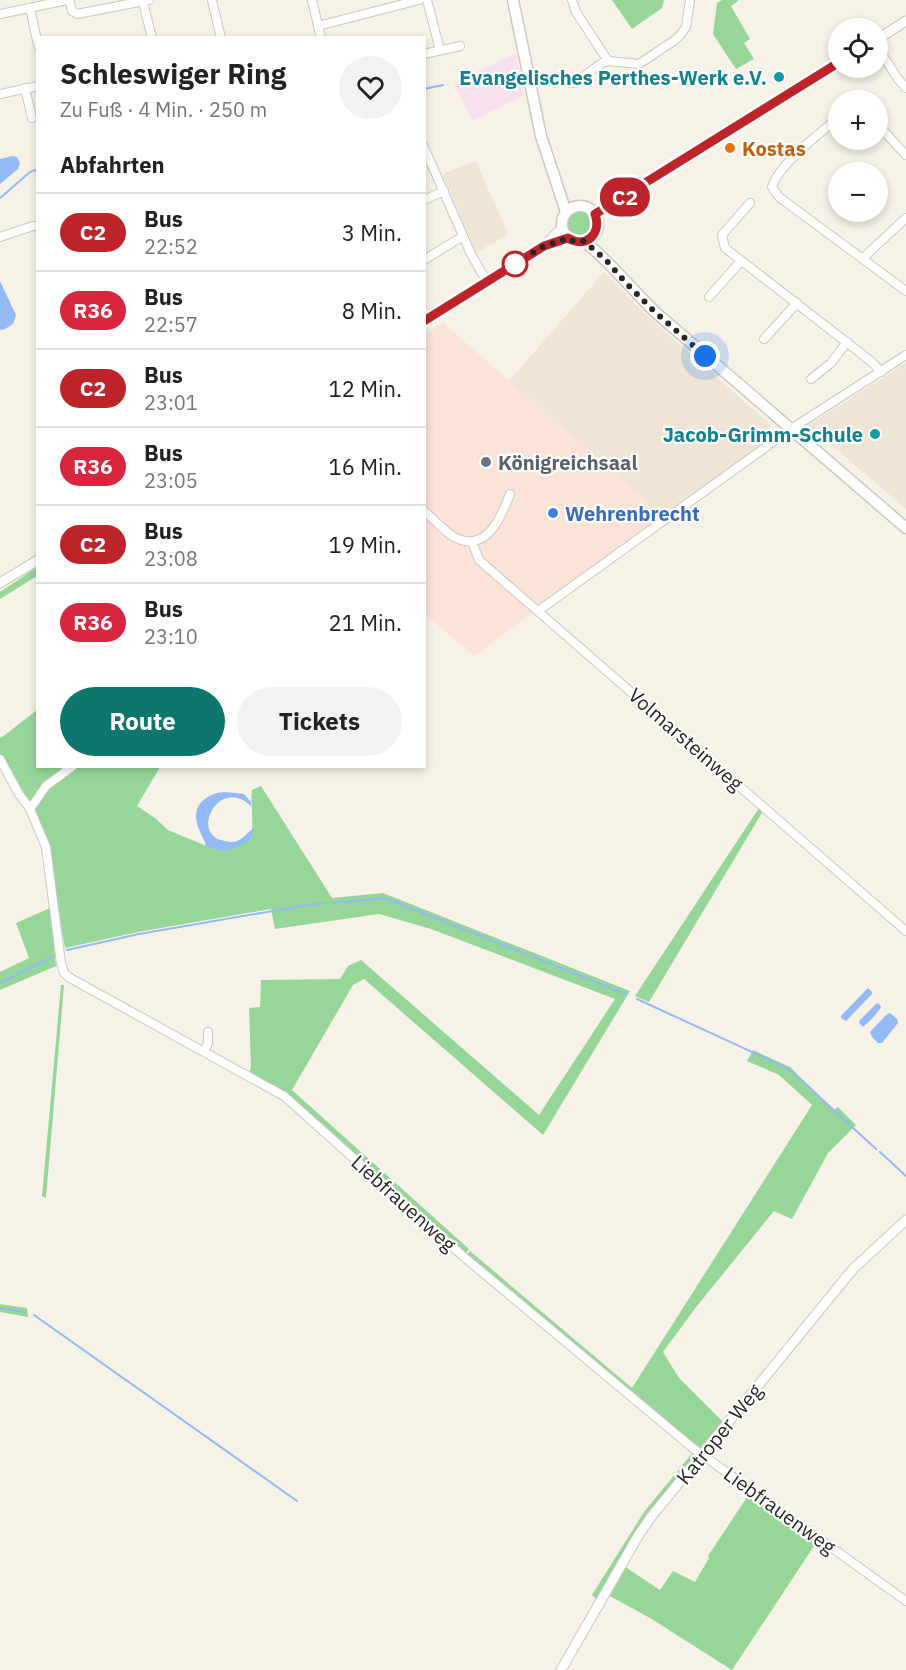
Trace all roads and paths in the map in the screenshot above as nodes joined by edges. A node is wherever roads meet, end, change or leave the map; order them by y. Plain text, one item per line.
1 (68, 0) edge
2 (212, 0) edge
3 (312, 0) edge
4 (419, 0) edge
5 (427, 0) edge
6 (513, 0) edge
7 (572, 0) edge
8 (690, 0) edge
9 (146, 1) edge
10 (30, 8) junction
11 (0, 14) edge
12 (906, 21) edge
13 (318, 26) junction
14 (888, 33) edge
15 (36, 36) edge
16 (152, 36) edge
17 (221, 36) edge
18 (320, 36) edge
19 (460, 45) dead end
20 (440, 50) junction
21 (426, 54) edge
22 (608, 61) junction
23 (888, 64) edge
24 (828, 69) edge
25 (566, 82) dead end
26 (36, 86) edge
27 (25, 88) junction
28 (906, 88) edge
29 (0, 94) edge
30 (32, 118) dead end
31 (828, 127) edge
32 (888, 136) edge
33 (426, 151) edge
34 (906, 155) edge
35 (444, 191) junction
36 (426, 199) edge
37 (750, 203) dead end
38 (570, 209) junction
39 (595, 214) junction
40 (906, 218) edge
41 (36, 226) edge
42 (565, 233) junction
43 (594, 234) junction
44 (463, 236) junction
45 (0, 237) edge
46 (584, 241) junction
47 (863, 258) junction
48 (426, 259) edge
49 (606, 260) junction
50 (741, 261) junction
51 (488, 282) junction
52 (906, 291) edge
53 (709, 297) dead end
54 (797, 303) junction
55 (426, 320) edge
56 (764, 339) dead end
57 (847, 342) junction
58 (906, 355) edge
59 (881, 372) junction
60 (811, 379) dead end
61 (791, 429) junction
62 (510, 495) dead end
63 (426, 513) edge
64 (906, 528) edge
65 (472, 542) junction
66 (36, 561) edge
67 (0, 583) edge
68 (538, 611) junction
69 (0, 759) edge
70 (70, 768) edge
71 (30, 809) junction
72 (906, 931) edge
73 (208, 1032) dead end
74 (204, 1051) junction
75 (906, 1220) edge
76 (702, 1455) junction
77 (906, 1601) edge
78 (561, 1670) edge

1 - 9 street
1 - 10 street
2 - 17 street
3 - 13 street
4 - 13 street
5 - 20 street
6 - 38 main road
7 - 22 street
8 - 22 street
9 - 16 street
10 - 11 street
10 - 15 street
12 - 14 street
13 - 18 street
19 - 20 street
20 - 21 street
22 - 25 street
23 - 28 street
24 - 39 street
26 - 27 street
27 - 29 street
27 - 30 street
31 - 47 street
32 - 34 street
33 - 35 street
35 - 36 street
35 - 44 street
37 - 50 street
38 - 39 main road
38 - 42 main road
39 - 43 main road
40 - 47 street
41 - 45 street
42 - 46 main road
42 - 51 street
43 - 46 main road
43 - 49 main road
44 - 48 street
44 - 51 street
46 - 49 main road
47 - 52 street
49 - 61 main road
50 - 53 street
50 - 54 street
51 - 55 street
54 - 56 street
54 - 57 street
57 - 59 street
57 - 60 street
58 - 59 street
59 - 61 street
61 - 64 main road
61 - 68 street
62 - 65 street
63 - 65 street
65 - 68 street, Volmarsteinweg
66 - 67 street
68 - 72 street, Volmarsteinweg
69 - 71 street, Liebfrauenweg
70 - 71 street
71 - 74 street, Liebfrauenweg
73 - 74 street
74 - 76 street, Liebfrauenweg
75 - 76 street, Katroper Weg
76 - 77 street, Liebfrauenweg
76 - 78 street, Katroper Weg

